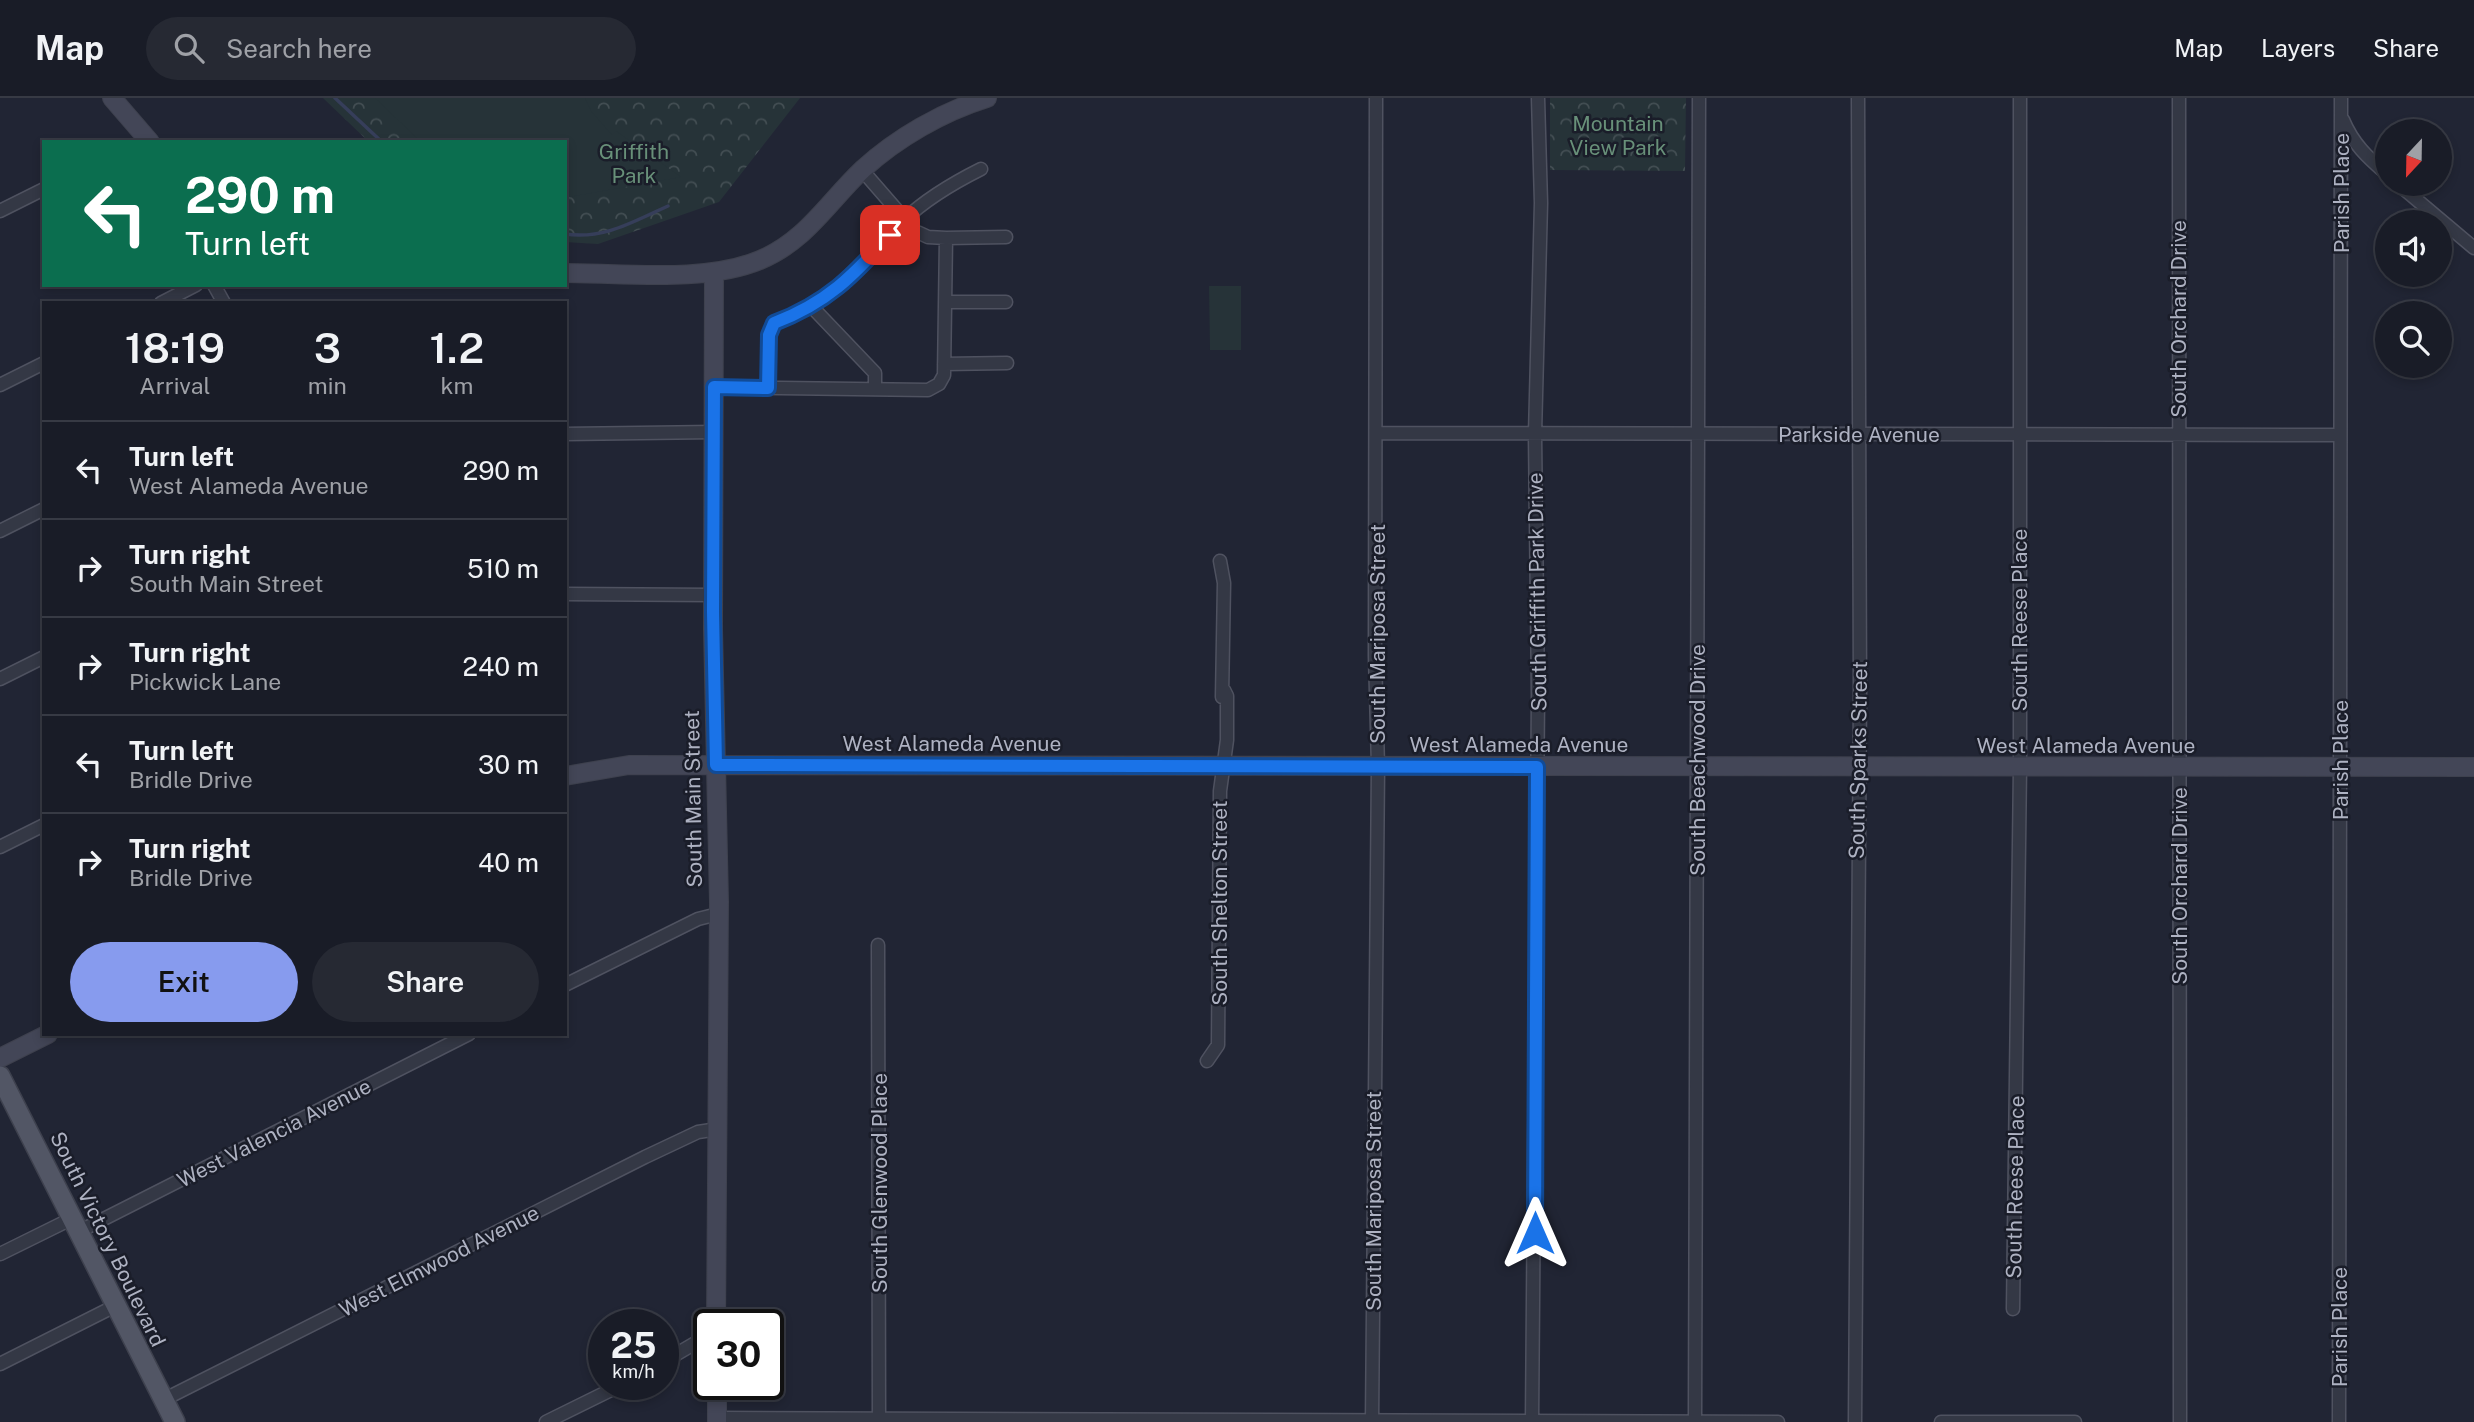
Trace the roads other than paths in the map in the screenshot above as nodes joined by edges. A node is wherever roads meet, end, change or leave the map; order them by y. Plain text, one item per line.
1 (112, 98) edge
2 (986, 98) edge
3 (1377, 98) edge
4 (1538, 98) edge
5 (1699, 98) edge
6 (1858, 98) edge
7 (2020, 98) edge
8 (2179, 98) edge
9 (2341, 98) edge
10 (2341, 114) junction
11 (144, 140) edge
12 (2375, 164) edge
13 (981, 169) dead end
14 (862, 170) junction
15 (42, 190) edge
16 (2412, 196) edge
17 (0, 211) edge
18 (904, 219) junction
19 (1006, 237) dead end
20 (946, 238) junction
21 (2474, 248) edge
22 (713, 272) junction
23 (567, 273) edge
24 (192, 287) edge
25 (165, 301) edge
26 (945, 302) junction
27 (1006, 302) dead end
28 (812, 307) junction
29 (1007, 363) dead end
30 (42, 364) edge
31 (944, 364) junction
32 (0, 385) edge
33 (714, 387) junction
34 (768, 388) junction
35 (875, 389) junction
36 (714, 432) junction
37 (1377, 432) junction
38 (1698, 433) junction
39 (1858, 433) junction
40 (567, 434) edge
41 (1535, 434) junction
42 (2018, 435) junction
43 (2178, 435) junction
44 (2340, 435) junction
45 (42, 510) edge
46 (0, 531) edge
47 (1220, 561) dead end
48 (567, 594) edge
49 (713, 595) junction
50 (42, 658) edge
51 (0, 679) edge
52 (716, 765) junction
53 (1222, 766) junction
54 (1378, 766) junction
55 (1698, 766) junction
56 (1537, 767) junction
57 (1859, 767) junction
58 (2020, 767) junction
59 (2474, 767) edge
60 (2180, 768) junction
61 (2341, 768) junction
62 (567, 776) edge
63 (42, 826) edge
64 (0, 847) edge
65 (718, 914) junction
66 (878, 945) dead end
67 (567, 984) edge
68 (44, 1036) edge
69 (465, 1036) edge
70 (0, 1058) edge
71 (1207, 1061) dead end
72 (0, 1076) edge
73 (718, 1129) junction
74 (76, 1224) junction
75 (0, 1254) edge
76 (117, 1305) junction
77 (716, 1309) edge
78 (2013, 1309) dead end
79 (0, 1364) edge
80 (163, 1400) junction
81 (591, 1400) edge
82 (717, 1400) edge
83 (717, 1420) edge
84 (879, 1421) edge
85 (1186, 1421) edge
86 (1372, 1421) edge
87 (1532, 1421) edge
88 (175, 1422) edge
89 (546, 1422) edge
90 (1040, 1422) edge
91 (1695, 1422) edge
92 (1778, 1422) edge
93 (1855, 1422) edge
94 (1941, 1422) edge
95 (2015, 1422) edge
96 (2075, 1422) edge
97 (2180, 1422) edge
98 (2339, 1422) edge

1 - 11 main road
2 - 14 main road
3 - 37 street, South Mariposa Street
4 - 41 street, South Griffith Park Drive
5 - 38 street, South Beachwood Drive
6 - 39 street, South Sparks Street
7 - 42 street, South Reese Place
8 - 43 street, South Orchard Drive
9 - 10 street, Parish Place
10 - 12 street
10 - 44 street, Parish Place
13 - 18 street
14 - 18 street
14 - 22 main road
15 - 17 street
16 - 21 street
18 - 20 street
18 - 28 street
19 - 20 street
20 - 26 street
22 - 23 main road
22 - 33 main road, South Main Street
24 - 25 street
26 - 27 street
26 - 31 street
28 - 34 street
28 - 35 street
29 - 31 street
30 - 32 street
31 - 35 street
33 - 34 street
33 - 36 main road, South Main Street
34 - 35 street
36 - 40 street
36 - 49 main road, South Main Street
37 - 41 street, Parkside Avenue
37 - 54 street, South Mariposa Street
38 - 39 street, Parkside Avenue
38 - 41 street, Parkside Avenue
38 - 55 street, South Beachwood Drive
39 - 42 street, Parkside Avenue
39 - 57 street, South Sparks Street
41 - 56 street, South Griffith Park Drive
42 - 43 street, Parkside Avenue
42 - 58 street, South Reese Place
43 - 44 street, Parkside Avenue
43 - 60 street, South Orchard Drive
44 - 61 street, Parish Place
45 - 46 street
47 - 53 street, South Shelton Street
48 - 49 street
49 - 52 main road, South Main Street
50 - 51 street
52 - 53 main road, West Alameda Avenue
52 - 62 main road, West Alameda Avenue
52 - 65 main road, South Main Street
53 - 54 main road, West Alameda Avenue
53 - 71 street, South Shelton Street
54 - 56 main road, West Alameda Avenue
54 - 86 street, South Mariposa Street
55 - 56 main road, West Alameda Avenue
55 - 57 main road, West Alameda Avenue
55 - 91 street, South Beachwood Drive
56 - 87 street, South Griffith Park Drive
57 - 58 main road, West Alameda Avenue
57 - 93 street, South Sparks Street
58 - 60 main road, West Alameda Avenue
58 - 78 street, South Reese Place
59 - 61 main road, West Alameda Avenue
60 - 61 main road, West Alameda Avenue
60 - 97 street, South Orchard Drive
61 - 98 street, Parish Place
63 - 64 street
65 - 67 street
65 - 73 main road, South Main Street
66 - 84 street, South Glenwood Place
68 - 70 main road
69 - 74 street, West Valencia Avenue
72 - 74 main road, South Victory Boulevard
73 - 77 main road, South Main Street
73 - 80 street, West Elmwood Avenue
74 - 75 street, West Valencia Avenue
74 - 76 main road, South Victory Boulevard
76 - 79 street
76 - 80 main road, South Victory Boulevard
80 - 88 main road, South Victory Boulevard
81 - 89 street
82 - 83 main road
83 - 84 street
84 - 90 street
85 - 86 street
85 - 90 street
86 - 87 street
87 - 91 street
91 - 92 street
94 - 95 street
95 - 96 street

